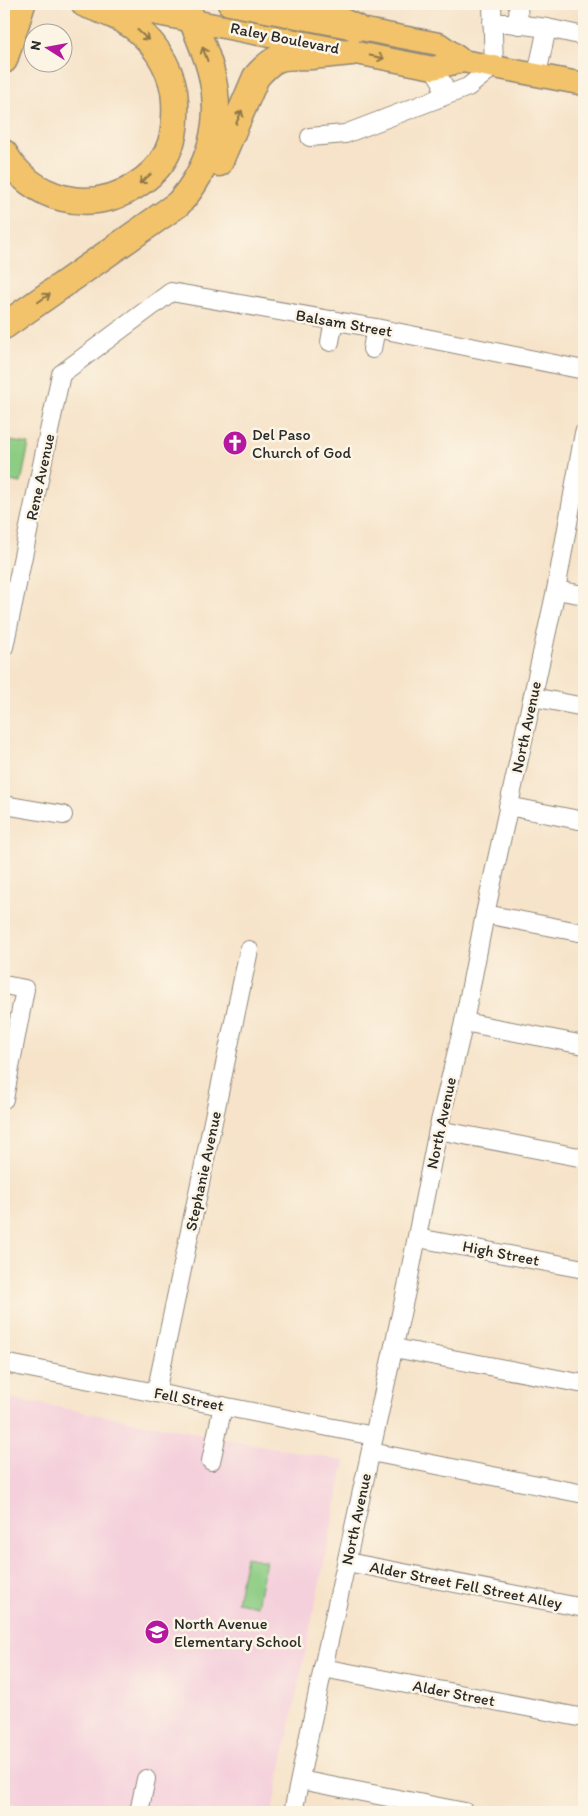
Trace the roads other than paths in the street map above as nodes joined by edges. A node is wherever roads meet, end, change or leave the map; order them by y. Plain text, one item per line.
1 (22, 4) edge
2 (85, 4) edge
3 (107, 4) edge
4 (230, 4) edge
5 (304, 4) edge
6 (492, 4) edge
7 (518, 4) edge
8 (189, 12) edge
9 (492, 23) junction
10 (519, 25) junction
11 (547, 28) junction
12 (584, 36) edge
13 (354, 40) junction
14 (4, 60) edge
15 (463, 61) junction
16 (494, 66) junction
17 (433, 68) junction
18 (537, 74) junction
19 (584, 84) edge
20 (440, 98) junction
21 (310, 137) dead end
22 (4, 153) edge
23 (183, 199) junction
24 (334, 320) junction
25 (4, 326) edge
26 (376, 328) junction
27 (116, 332) joint
28 (330, 342) dead end
29 (372, 349) dead end
30 (584, 370) edge
31 (584, 433) edge
32 (580, 481) edge
33 (556, 590) junction
34 (584, 595) edge
35 (4, 647) edge
36 (533, 697) junction
37 (584, 707) edge
38 (4, 805) edge
39 (508, 806) junction
40 (63, 815) dead end
41 (584, 821) edge
42 (485, 914) junction
43 (584, 933) edge
44 (249, 950) dead end
45 (4, 984) edge
46 (464, 1022) junction
47 (584, 1044) edge
48 (4, 1099) edge
49 (438, 1130) junction
50 (584, 1158) edge
51 (418, 1238) junction
52 (584, 1268) edge
53 (394, 1348) junction
54 (4, 1363) edge
55 (584, 1384) edge
56 (156, 1393) junction
57 (222, 1406) junction
58 (373, 1444) junction
59 (211, 1461) dead end
60 (584, 1494) edge
61 (347, 1562) junction
62 (584, 1608) edge
63 (323, 1668) junction
64 (584, 1718) edge
65 (146, 1779) dead end
66 (300, 1780) junction
67 (139, 1812) edge
68 (293, 1812) edge
69 (465, 1812) edge

1 - 14 highway
2 -> 22 highway
3 - 8 main road, Raley Boulevard
4 - 13 main road, Raley Boulevard
5 - 13 highway
6 - 9 street
7 - 10 street
8 - 13 main road, Raley Boulevard
23 -> 8 highway
9 - 10 street
9 - 16 street
10 - 11 street
11 - 12 street
11 - 18 street
13 - 15 main road, Raley Boulevard
13 -> 17 main road, Raley Boulevard
23 -> 13 highway
15 - 16 main road, Raley Boulevard
15 - 17 main road, Raley Boulevard
16 - 18 main road, Raley Boulevard
16 - 20 street
17 - 20 street
18 - 19 main road, Raley Boulevard
20 - 21 street
25 -> 23 highway
24 - 26 street, Balsam Street
24 - 27 street, Balsam Street
24 - 28 street
26 - 29 street
26 - 30 street, Balsam Street
27 - 35 street, Rene Avenue
31 - 32 street, North Avenue
32 - 33 street, North Avenue
33 - 34 street
33 - 36 street, North Avenue
36 - 37 street
36 - 39 street, North Avenue
38 - 40 street
39 - 41 street
39 - 42 street, North Avenue
42 - 43 street
42 - 46 street, North Avenue
44 - 56 street, Stephanie Avenue
45 - 48 street
46 - 47 street
46 - 49 street, North Avenue
49 - 50 street
49 - 51 street, North Avenue
51 - 52 street, High Street
51 - 53 street, North Avenue
53 - 55 street
53 - 58 street, North Avenue
54 - 56 street, Fell Street
56 - 57 street, Fell Street
57 - 58 street, Fell Street
57 - 59 street
58 - 60 street, Fell Street
58 - 61 street, North Avenue
61 - 62 street, Alder Street Fell Street Alley
61 - 63 street, North Avenue
63 - 64 street, Alder Street
63 - 66 street, North Avenue
65 - 67 street
66 - 68 street, North Avenue
66 - 69 street

